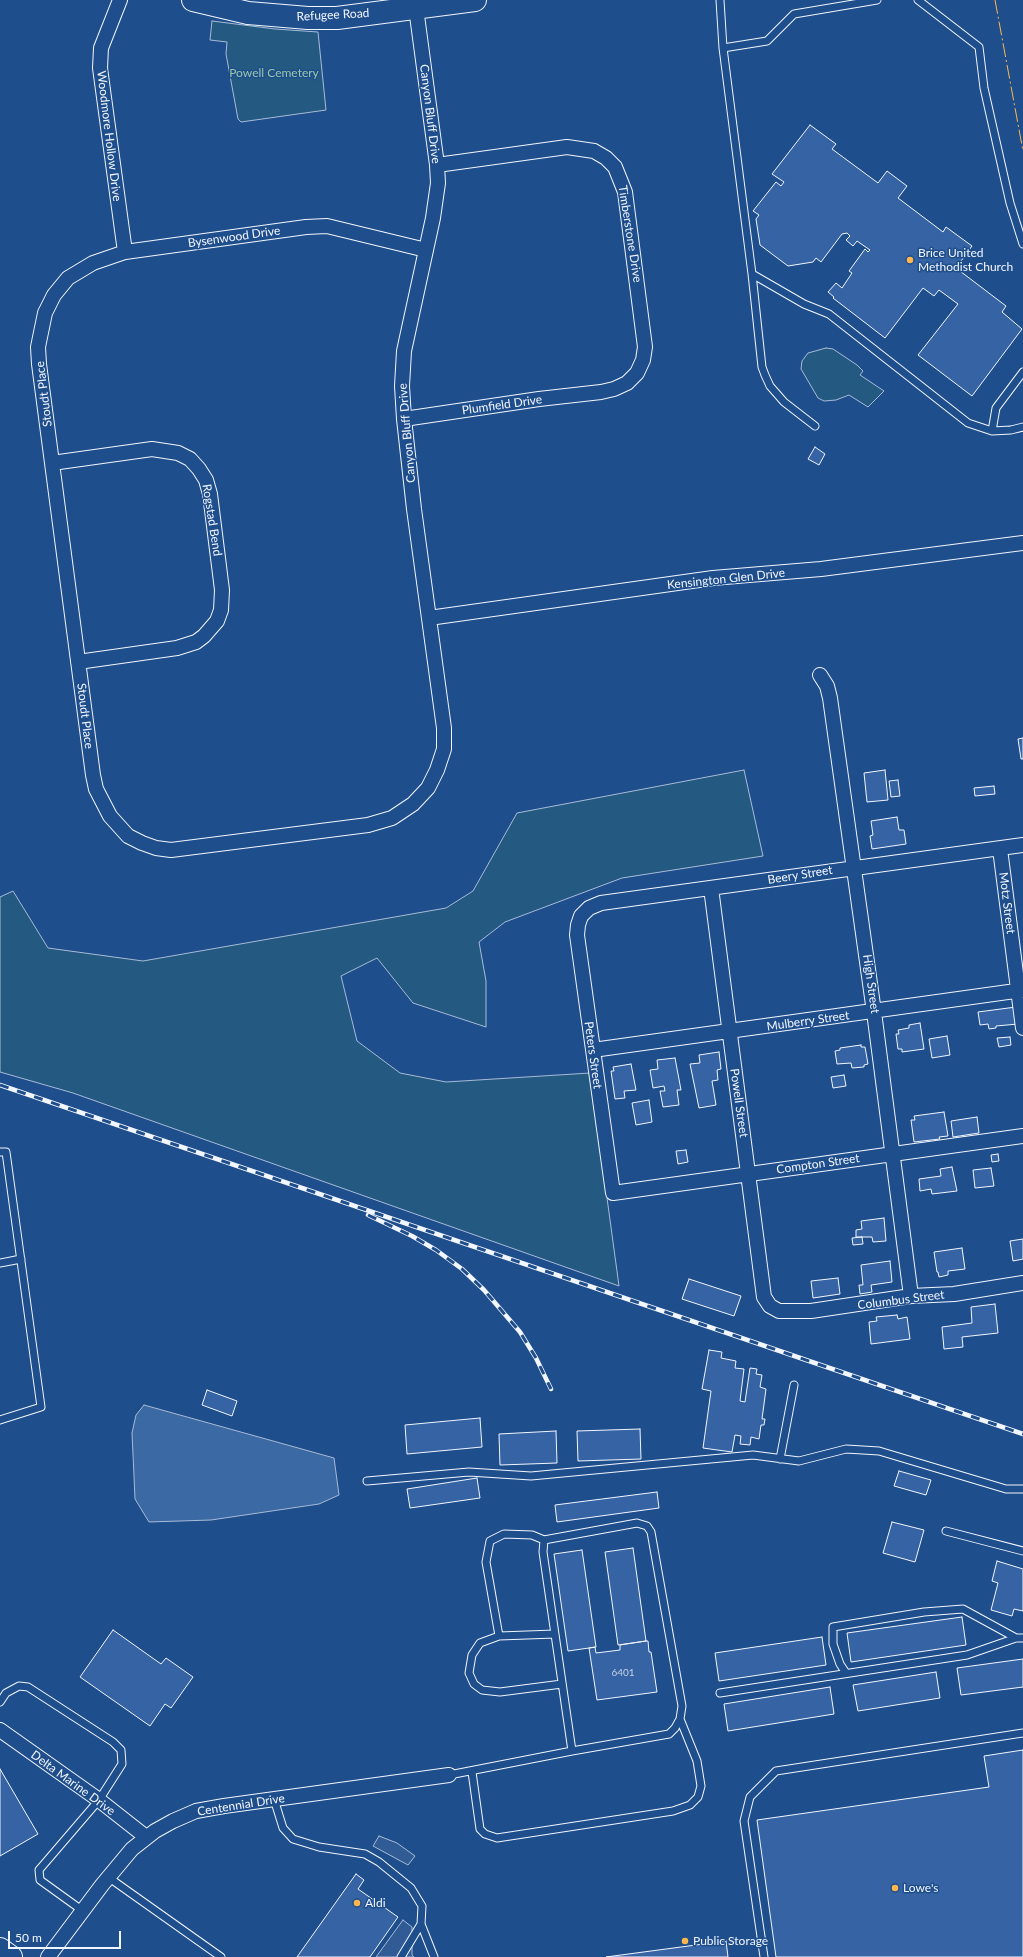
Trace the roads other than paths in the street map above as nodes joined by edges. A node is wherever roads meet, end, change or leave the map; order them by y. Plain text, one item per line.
1 (120, 0) edge
2 (193, 0) edge
3 (475, 0) edge
4 (720, 0) edge
5 (877, 0) edge
6 (918, 0) edge
7 (416, 8) junction
8 (724, 48) junction
9 (437, 164) junction
10 (1023, 244) edge
11 (426, 250) junction
12 (125, 252) junction
13 (752, 274) junction
14 (54, 295) joint
15 (1023, 372) edge
16 (601, 392) joint
17 (404, 419) junction
18 (815, 426) dead end
19 (1023, 427) edge
20 (992, 431) junction
21 (52, 463) junction
22 (1023, 543) edge
23 (429, 618) junction
24 (78, 662) junction
25 (820, 676) dead end
26 (413, 804) joint
27 (1023, 845) edge
28 (1000, 849) junction
29 (854, 867) junction
30 (711, 888) junction
31 (582, 916) joint
32 (1021, 991) edge
33 (874, 1012) junction
34 (1023, 1028) edge
35 (730, 1031) junction
36 (593, 1050) junction
37 (1023, 1136) edge
38 (0, 1152) edge
39 (893, 1154) junction
40 (748, 1174) junction
41 (613, 1194) joint
42 (21, 1259) junction
43 (0, 1263) edge
44 (1023, 1283) edge
45 (911, 1296) junction
46 (779, 1311) joint
47 (794, 1385) dead end
48 (0, 1420) edge
49 (780, 1459) junction
50 (367, 1482) dead end
51 (1023, 1489) edge
52 (946, 1531) dead end
53 (544, 1540) junction
54 (1023, 1550) edge
55 (555, 1634) junction
56 (499, 1636) junction
57 (1020, 1638) edge
58 (846, 1673) junction
59 (562, 1684) junction
60 (720, 1693) dead end
61 (0, 1702) edge
62 (680, 1719) junction
63 (0, 1730) edge
64 (1023, 1733) edge
65 (572, 1751) junction
66 (472, 1772) junction
67 (449, 1775) joint
68 (274, 1799) junction
69 (99, 1800) junction
70 (146, 1837) junction
71 (108, 1877) junction
72 (83, 1911) junction
73 (421, 1924) junction
74 (0, 1949) edge
75 (12, 1957) edge
76 (48, 1957) edge
77 (221, 1957) edge
78 (401, 1957) edge
79 (434, 1957) edge
80 (764, 1957) edge

1 - 12 street, Woodmore Hollow Drive
2 - 7 main road, Refugee Road
3 - 7 main road, Refugee Road
4 - 8 lane
5 - 8 lane
6 - 10 lane
7 - 9 street, Canyon Bluff Drive
8 - 13 lane
9 - 11 street, Canyon Bluff Drive
9 - 16 street, Timberstone Drive
11 - 12 street, Bysenwood Drive
11 - 17 street, Canyon Bluff Drive
12 - 14 street, Bysenwood Drive
13 - 18 lane
13 - 20 lane
14 - 21 street, Stoudt Place
15 - 20 lane
16 - 17 street, Plumfield Drive
17 - 23 street, Canyon Bluff Drive
19 - 20 lane
21 - 24 street, Stoudt Place
21 - 24 street, Rogstad Bend
22 - 23 street, Kensington Glen Drive
23 - 26 street, Canyon Bluff Drive
24 - 26 street, Stoudt Place
25 - 29 street, High Street
27 - 28 street, Beery Street
28 - 29 street, Beery Street
28 - 32 street, Motz Street
29 - 30 street, Beery Street
29 - 33 street, High Street
30 - 31 street, Beery Street
30 - 35 street, Powell Street
31 - 36 street, Peters Street
32 - 33 street, Mulberry Street
32 - 34 street, Motz Street
33 - 35 street, Mulberry Street
33 - 39 street, High Street
35 - 36 street, Mulberry Street
35 - 40 street, Powell Street
36 - 41 street, Peters Street
37 - 39 street, Compton Street
38 - 42 lane
39 - 40 street, Compton Street
39 - 45 street, High Street
40 - 41 street, Compton Street
40 - 46 street, Powell Street
42 - 43 lane
42 - 48 lane
44 - 45 street, Columbus Street
45 - 46 street, Columbus Street
47 - 49 lane
49 - 50 lane
49 - 51 lane
52 - 54 lane
53 - 55 lane
53 - 56 lane
53 - 62 lane
55 - 56 lane
55 - 59 lane
56 - 59 lane
57 - 58 lane
57 - 58 lane
58 - 60 lane
59 - 65 lane
61 - 69 lane
62 - 65 lane
62 - 66 lane
63 - 69 street, Delta Marine Drive
64 - 80 lane
65 - 66 lane
66 - 67 lane
67 - 68 street, Centennial Drive
68 - 70 street, Centennial Drive
68 - 73 lane
69 - 70 street, Delta Marine Drive
69 - 72 lane
70 - 71 street, Centennial Drive
71 - 72 street, Centennial Drive
71 - 77 lane
72 - 76 street, Centennial Drive
73 - 78 lane
73 - 79 lane
74 - 75 main road

